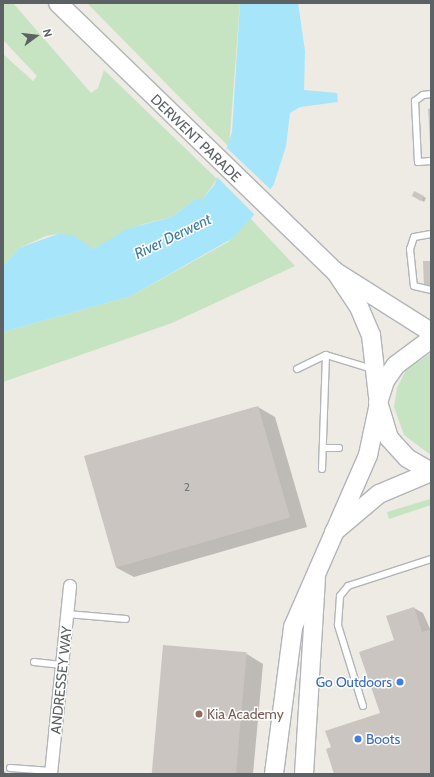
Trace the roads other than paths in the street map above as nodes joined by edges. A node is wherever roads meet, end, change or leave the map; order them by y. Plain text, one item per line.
1 (58, 3) edge
2 (429, 94) edge
3 (431, 161) edge
4 (429, 234) edge
5 (332, 268) junction
6 (431, 290) edge
7 (431, 332) edge
8 (431, 339) edge
9 (326, 355) junction
10 (296, 369) dead end
11 (376, 370) junction
12 (378, 402) junction
13 (323, 448) junction
14 (339, 448) dead end
15 (322, 469) dead end
16 (431, 472) edge
17 (333, 533) junction
18 (431, 559) edge
19 (316, 571) junction
20 (70, 586) dead end
21 (67, 614) junction
22 (126, 619) dead end
23 (34, 662) dead end
24 (62, 665) junction
25 (363, 706) dead end
26 (10, 768) dead end
27 (51, 773) edge
28 (274, 774) edge
29 (304, 774) edge

1 - 5 street, DERWENT PARADE
2 - 3 lane
4 - 6 lane
5 - 7 street, DERWENT PARADE
5 - 11 street, DERWENT PARADE
8 - 12 street
9 - 10 lane
9 - 11 lane
9 - 13 lane
11 - 12 street, DERWENT PARADE
12 - 16 street
12 - 17 street
13 - 14 lane
13 - 15 lane
16 - 17 street
17 - 19 street
18 - 25 lane
19 - 28 street
19 - 29 street
20 - 21 street, ANDRESSEY WAY
21 - 22 lane
21 - 24 street, ANDRESSEY WAY
23 - 24 lane
24 - 27 street, ANDRESSEY WAY
26 - 27 lane

